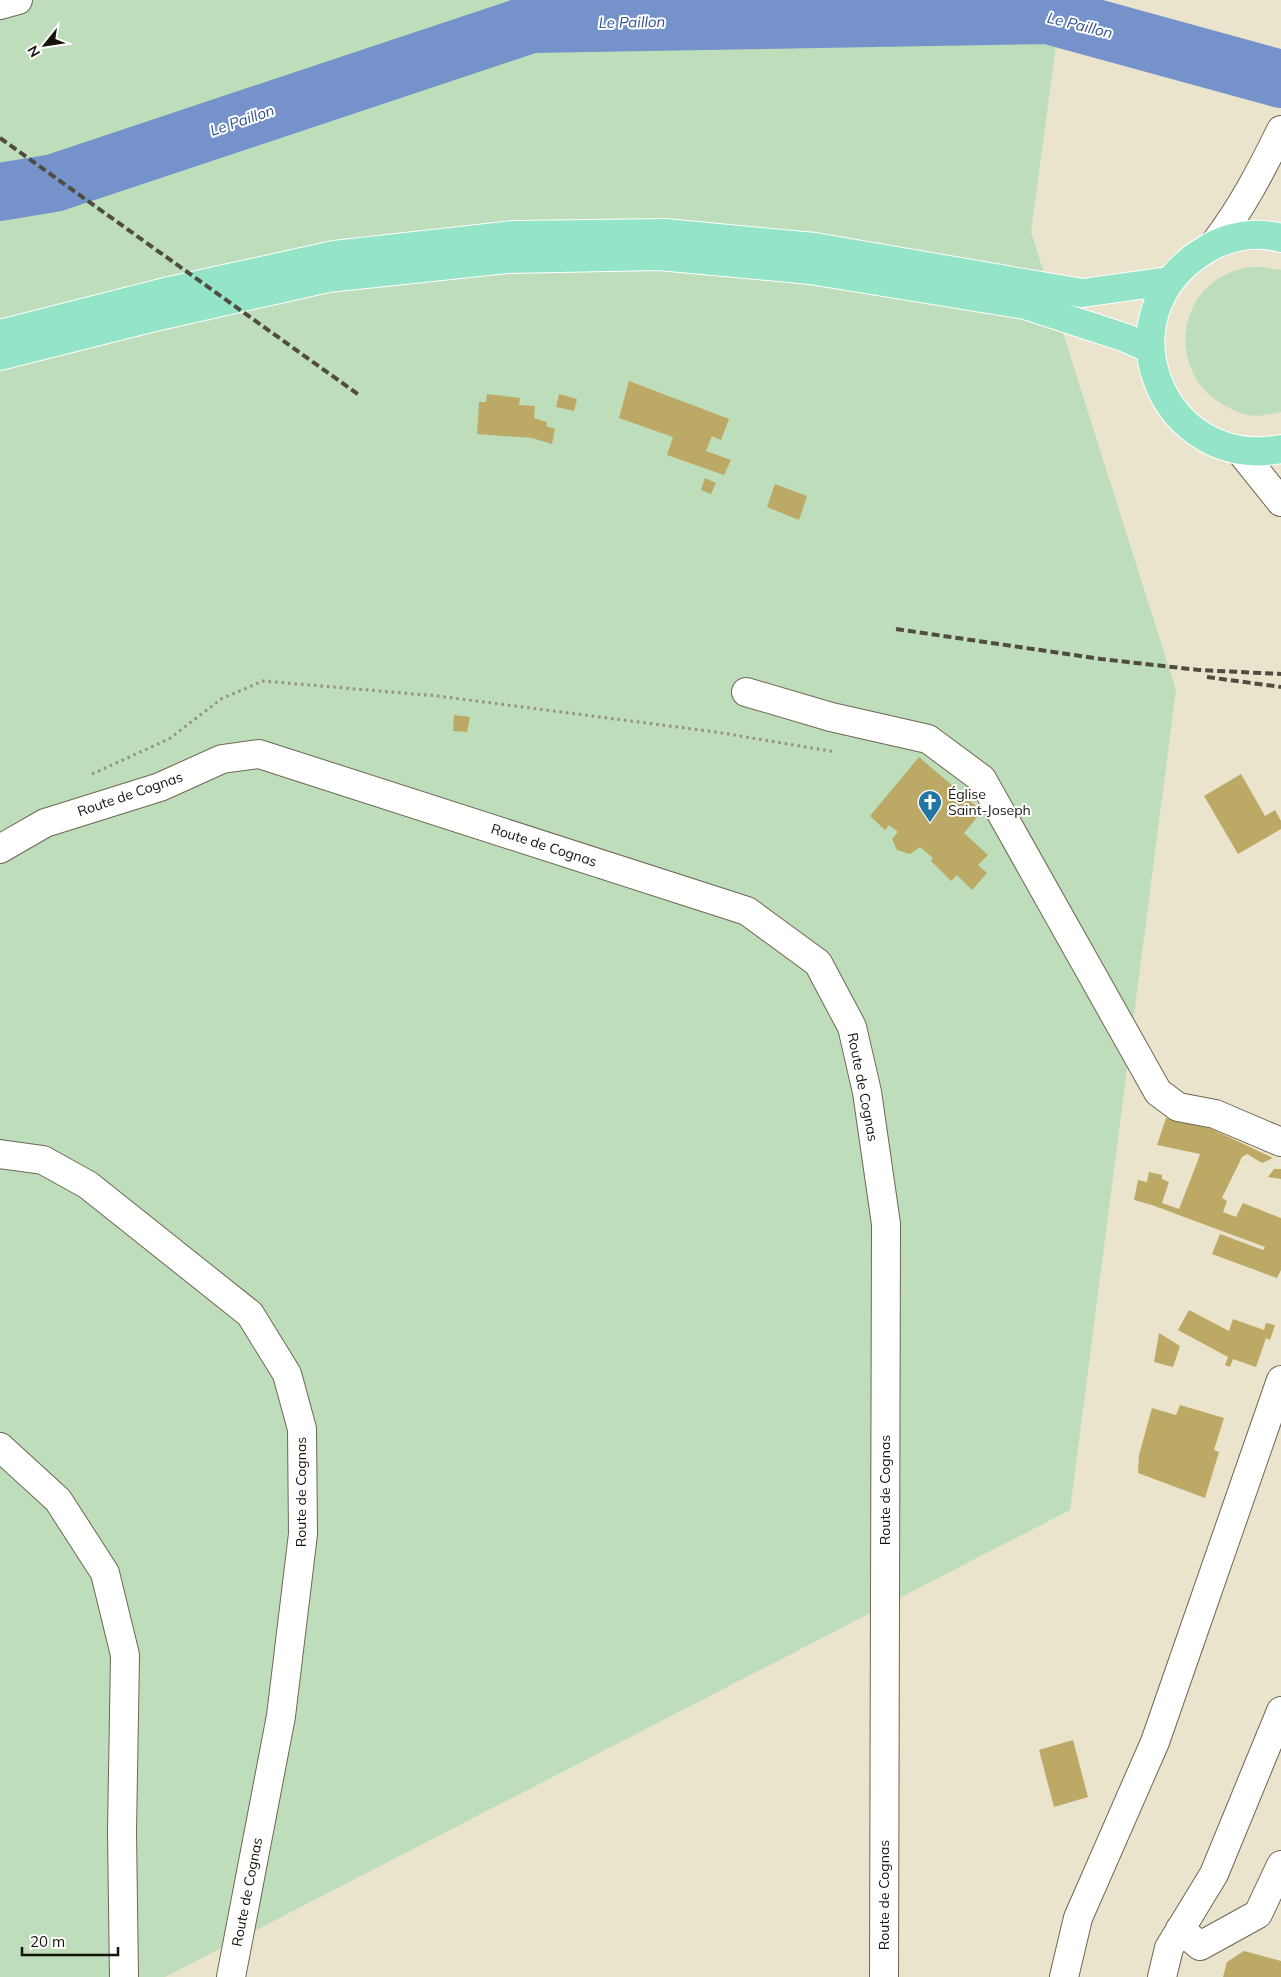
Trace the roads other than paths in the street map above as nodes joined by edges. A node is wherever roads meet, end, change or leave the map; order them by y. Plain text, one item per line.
1 (18, 0) edge
2 (0, 6) edge
3 (1281, 130) edge
4 (1281, 238) edge
5 (1215, 243) junction
6 (1169, 281) junction
7 (0, 334) edge
8 (1150, 349) junction
9 (0, 356) edge
10 (1281, 449) edge
11 (1240, 451) junction
12 (1281, 502) edge
13 (746, 692) dead end
14 (0, 849) edge
15 (1281, 1142) edge
16 (0, 1154) edge
17 (1281, 1380) edge
18 (0, 1447) edge
19 (1281, 1711) edge
20 (1281, 1865) edge
21 (1269, 1916) edge
22 (1180, 1929) junction
23 (124, 1977) edge
24 (231, 1977) edge
25 (884, 1977) edge
26 (1064, 1977) edge
27 (1162, 1977) edge

1 - 2 street
3 - 5 street
4 - 5 main road
5 - 6 main road
6 - 7 main road
6 - 8 main road
8 - 9 main road
8 - 11 main road
10 - 11 main road
11 - 12 street
13 - 15 street
14 - 25 street, Route de Cognas
16 - 24 street, Route de Cognas
17 - 26 street
18 - 23 street
19 - 22 street
20 - 21 street
21 - 22 street
22 - 27 street

